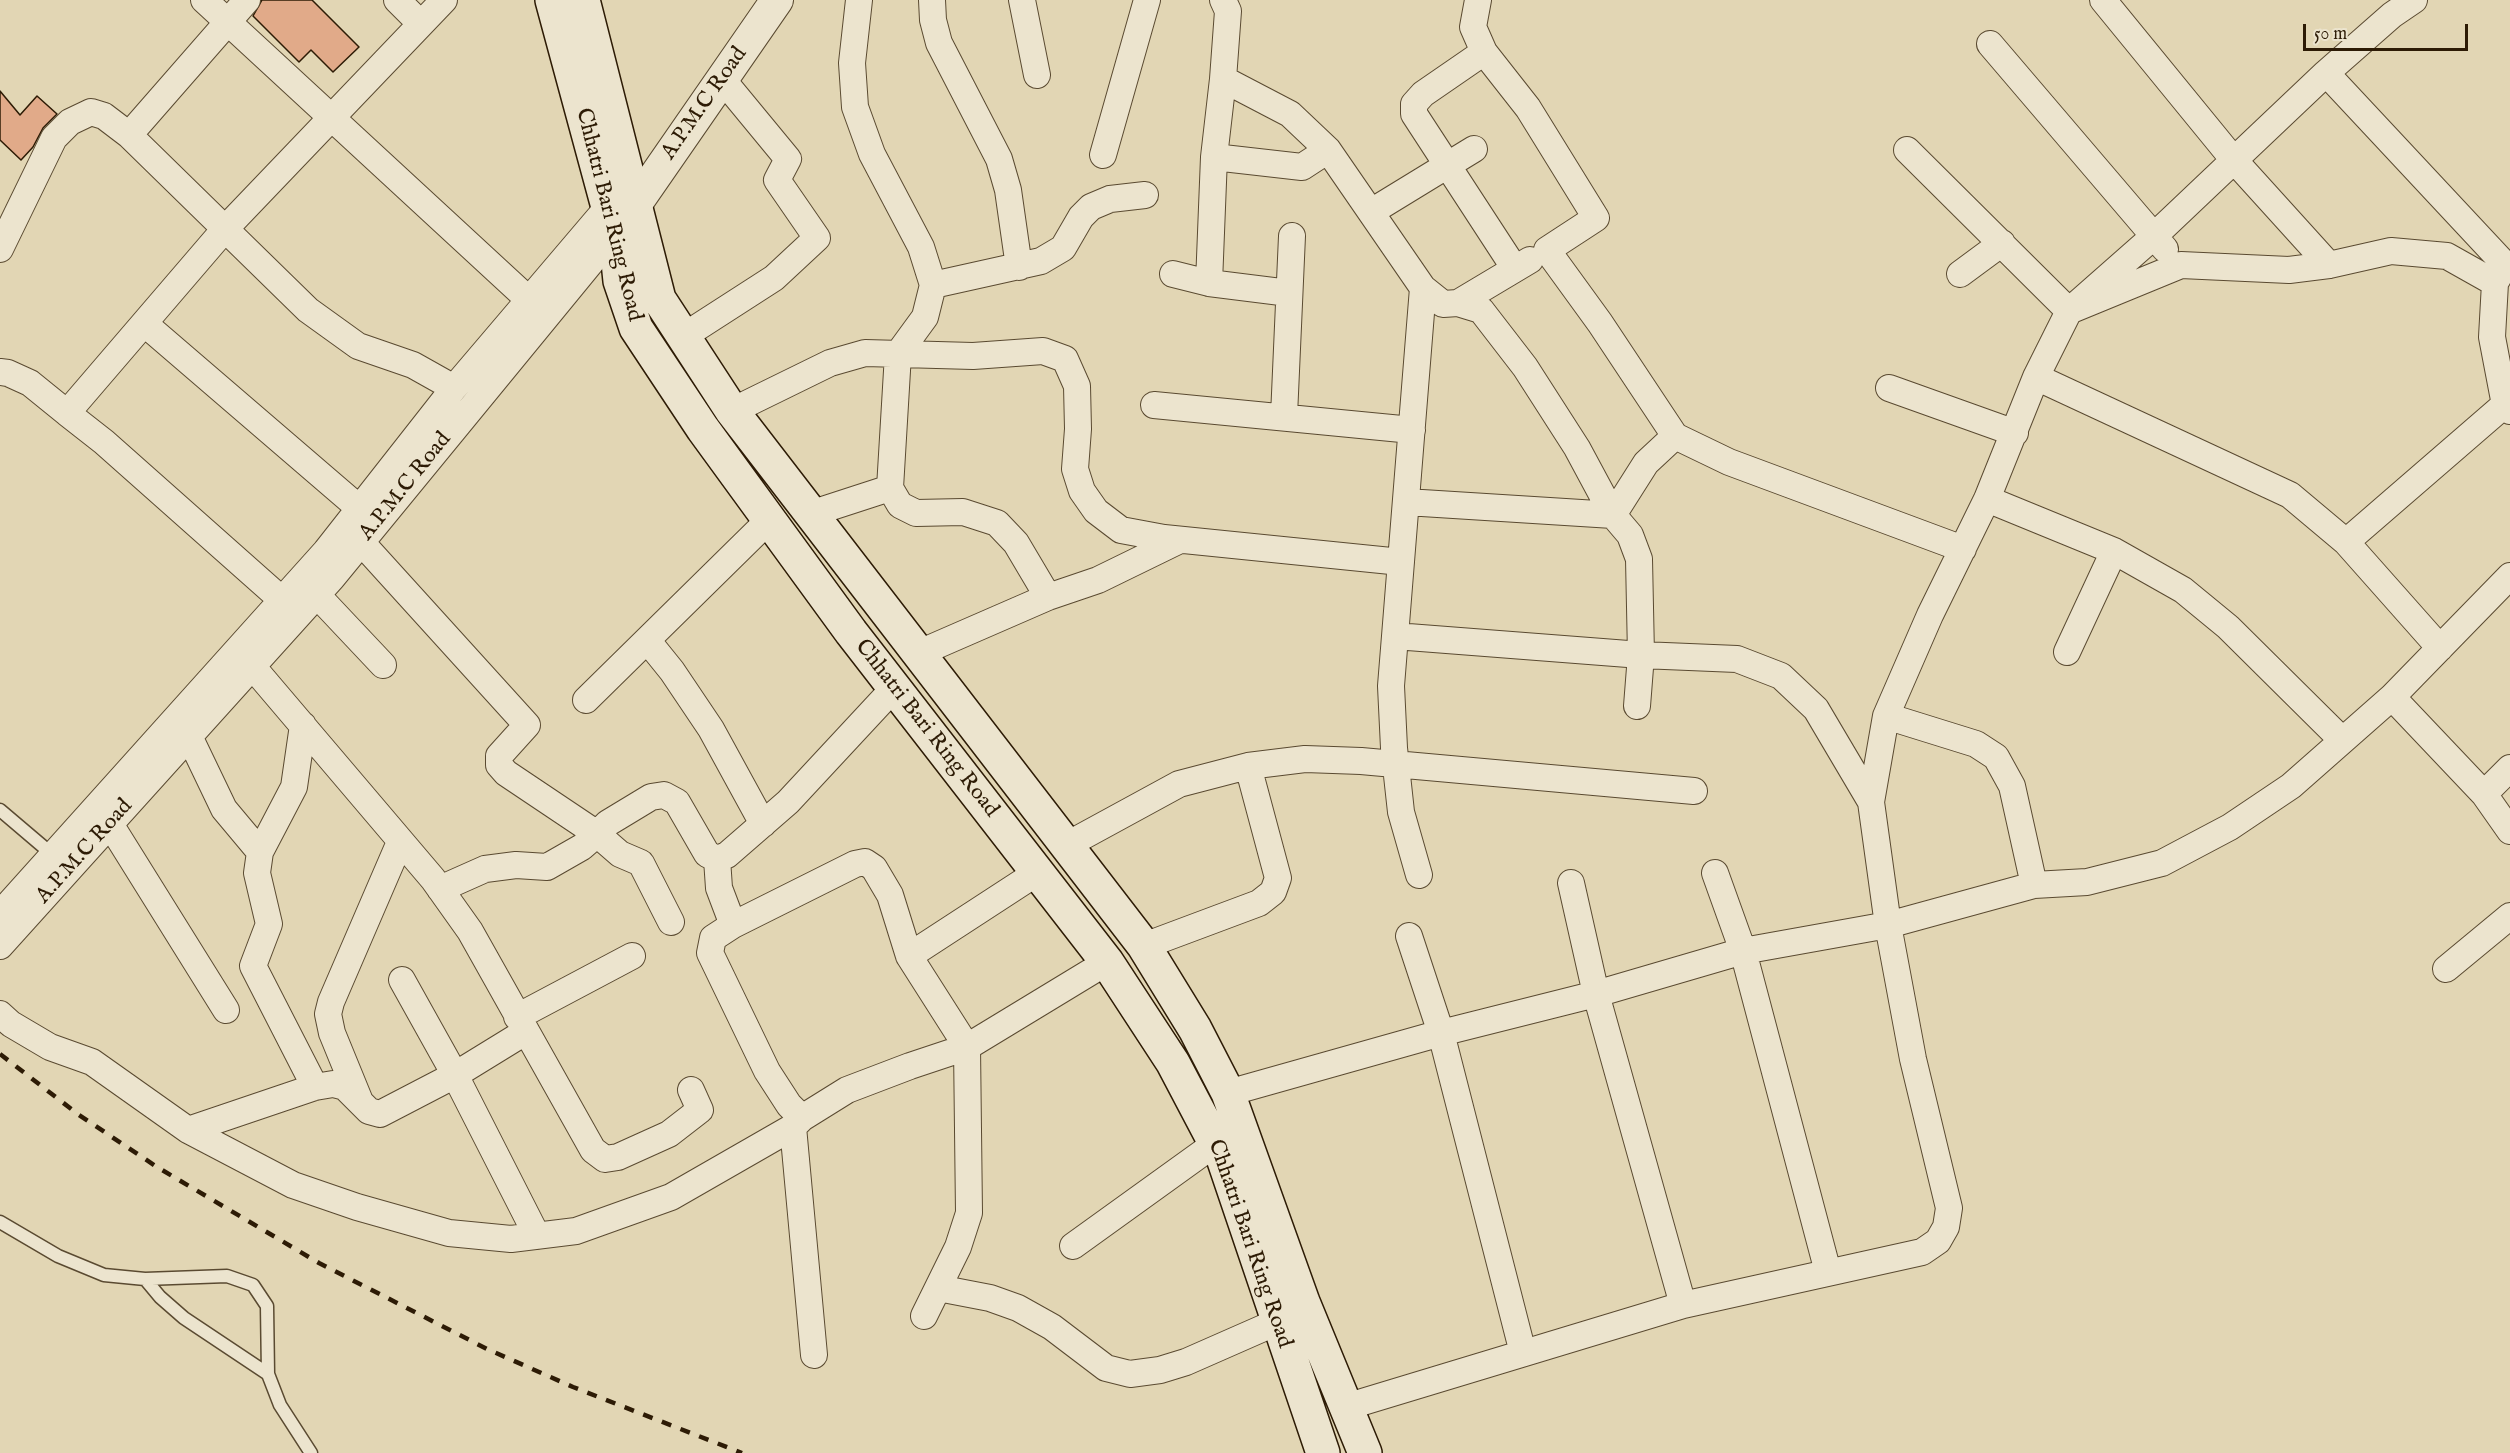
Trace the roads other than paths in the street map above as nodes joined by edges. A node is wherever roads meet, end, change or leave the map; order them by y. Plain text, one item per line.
1 (204, 0) edge
2 (247, 0) edge
3 (397, 0) edge
4 (444, 0) edge
5 (552, 0) edge
6 (584, 0) edge
7 (751, 0) edge
8 (777, 0) edge
9 (859, 0) edge
10 (932, 0) edge
11 (1022, 0) edge
12 (1148, 0) edge
13 (1223, 0) edge
14 (1478, 0) edge
15 (2103, 0) edge
16 (2414, 0) edge
17 (227, 21) junction
18 (421, 24) junction
19 (1990, 44) dead end
20 (1484, 52) junction
21 (2326, 73) junction
22 (1037, 75) dead end
23 (722, 79) junction
24 (1223, 80) junction
25 (331, 117) junction
26 (129, 135) junction
27 (1474, 149) dead end
28 (1328, 150) junction
29 (1907, 150) dead end
30 (1103, 154) dead end
31 (1214, 157) junction
32 (2233, 159) junction
33 (1447, 166) junction
34 (1145, 195) dead end
35 (621, 206) junction
36 (1371, 212) junction
37 (224, 230) junction
38 (1292, 236) dead end
39 (2153, 237) junction
40 (2002, 243) junction
41 (0, 249) edge
42 (1547, 250) junction
43 (2181, 265) junction
44 (2329, 265) junction
45 (1019, 267) junction
46 (1515, 269) junction
47 (2505, 269) edge
48 (1173, 274) dead end
49 (1960, 274) dead end
50 (1209, 283) junction
51 (933, 285) junction
52 (1424, 288) junction
53 (1289, 293) junction
54 (529, 300) junction
55 (1458, 303) junction
56 (2069, 311) junction
57 (145, 324) junction
58 (684, 336) junction
59 (897, 354) junction
60 (0, 372) edge
61 (2036, 377) junction
62 (454, 388) junction
63 (1888, 388) dead end
64 (1154, 405) dead end
65 (2508, 405) edge
66 (732, 411) junction
67 (67, 413) junction
68 (1284, 416) junction
69 (1412, 430) junction
70 (2015, 433) junction
71 (1676, 436) junction
72 (890, 488) junction
73 (1988, 499) junction
74 (1406, 502) junction
75 (359, 508) junction
76 (810, 514) junction
77 (1613, 515) junction
78 (769, 520) junction
79 (1180, 540) junction
80 (361, 542) junction
81 (2346, 542) junction
82 (1963, 549) junction
83 (2114, 551) junction
84 (1401, 562) junction
85 (2507, 585) edge
86 (317, 595) junction
87 (1048, 597) junction
88 (282, 600) junction
89 (1395, 636) junction
90 (647, 640) junction
91 (2440, 648) junction
92 (2067, 652) dead end
93 (917, 654) junction
94 (1641, 655) junction
95 (383, 665) dead end
96 (252, 666) junction
97 (894, 688) junction
98 (2392, 697) junction
99 (585, 700) dead end
100 (1637, 706) dead end
101 (1886, 716) junction
102 (303, 725) junction
103 (189, 736) junction
104 (2341, 739) junction
105 (1397, 765) junction
106 (1248, 766) junction
107 (2510, 768) edge
108 (1695, 791) dead end
109 (2484, 794) junction
110 (1871, 802) junction
111 (0, 810) edge
112 (110, 824) junction
113 (763, 824) junction
114 (2510, 831) edge
115 (597, 834) junction
116 (400, 842) junction
117 (1066, 845) junction
118 (260, 852) junction
119 (53, 855) junction
120 (717, 859) junction
121 (1038, 872) junction
122 (1715, 873) dead end
123 (1419, 875) dead end
124 (1571, 884) dead end
125 (2034, 885) junction
126 (440, 889) junction
127 (0, 914) edge
128 (671, 922) dead end
129 (2508, 922) edge
130 (733, 925) junction
131 (1888, 925) junction
132 (1409, 936) dead end
133 (0, 946) edge
134 (1144, 946) junction
135 (1743, 951) junction
136 (632, 956) dead end
137 (909, 956) junction
138 (1107, 962) junction
139 (2446, 969) dead end
140 (402, 980) dead end
141 (1596, 994) junction
142 (226, 1010) dead end
143 (0, 1014) edge
144 (521, 1024) junction
145 (1441, 1033) junction
146 (967, 1047) junction
147 (455, 1075) junction
148 (315, 1087) junction
149 (691, 1090) dead end
150 (1228, 1093) junction
151 (358, 1100) junction
152 (798, 1122) junction
153 (188, 1130) junction
154 (1216, 1143) junction
155 (0, 1222) edge
156 (537, 1236) junction
157 (1073, 1246) dead end
158 (1828, 1272) junction
159 (145, 1279) junction
160 (938, 1288) junction
161 (1683, 1305) junction
162 (924, 1316) dead end
163 (1277, 1322) junction
164 (1523, 1353) junction
165 (814, 1355) dead end
166 (268, 1374) junction
167 (1346, 1407) junction
168 (311, 1453) edge
169 (1323, 1453) edge
170 (1365, 1453) edge

1 - 17 street
2 - 17 street
3 - 18 street
4 - 18 street
5 - 35 main road, Chhatri Bari Ring Road
6 - 35 main road
7 - 35 street, A.P.M.C Road
8 - 23 street, A.P.M.C Road
9 - 51 street
10 - 45 street
11 - 22 street
12 - 30 street
13 - 24 street
14 - 20 street
15 - 32 street
16 - 21 street
17 - 25 street
17 - 26 street
18 - 25 street
19 - 39 street
20 - 33 street
20 - 42 street
21 - 32 street
21 - 47 street
23 - 35 street, A.P.M.C Road
23 - 58 street
24 - 28 street
24 - 31 street
25 - 37 street
25 - 54 street
26 - 37 street
26 - 41 street
27 - 33 street
28 - 31 street
28 - 36 street
29 - 40 street
31 - 50 street
32 - 39 street
32 - 44 street
33 - 36 street
33 - 46 street
34 - 45 street
35 - 54 street, A.P.M.C Road
35 - 58 main road
35 - 78 main road, Chhatri Bari Ring Road
35 - 80 street, A.P.M.C Road
36 - 52 street
37 - 57 street
37 - 62 street
38 - 53 street
39 - 43 street
39 - 56 street
40 - 49 street
40 - 56 street
42 - 46 street
42 - 71 street
43 - 44 street
43 - 56 street
44 - 47 street
45 - 51 street
46 - 55 street
47 - 65 street
48 - 50 street
50 - 53 street
51 - 59 street
52 - 55 street
52 - 69 street
53 - 68 street
54 - 62 street, A.P.M.C Road
55 - 77 street
56 - 61 street
57 - 67 street
57 - 75 street
58 - 66 main road
59 - 66 street
59 - 72 street
59 - 79 street
60 - 67 street
61 - 70 street
61 - 81 street
62 - 75 street, A.P.M.C Road
63 - 70 street
64 - 68 street
65 - 81 street
66 - 76 main road
67 - 88 street
68 - 69 street
69 - 74 street
70 - 73 street
71 - 77 street
71 - 82 street
72 - 76 street
72 - 87 street
73 - 82 street
73 - 83 street
74 - 77 street
74 - 84 street
75 - 88 street, A.P.M.C Road
76 - 93 main road
77 - 94 street
78 - 90 street
78 - 97 main road, Chhatri Bari Ring Road
79 - 84 street
79 - 87 street
80 - 86 street, A.P.M.C Road
80 - 115 street
81 - 91 street
82 - 101 street
83 - 92 street
83 - 104 street
84 - 89 street
85 - 91 street
86 - 95 street
86 - 96 street, A.P.M.C Road
87 - 93 street
88 - 119 street, A.P.M.C Road
89 - 94 street
89 - 105 street
90 - 99 street
90 - 113 street
91 - 98 street
93 - 117 main road
94 - 100 street
94 - 110 street
96 - 102 street
96 - 103 street, A.P.M.C Road
97 - 113 street
97 - 121 main road, Chhatri Bari Ring Road
98 - 104 street
98 - 109 street
101 - 110 street
101 - 125 street
102 - 116 street
102 - 118 street
103 - 112 street, A.P.M.C Road
103 - 118 street
104 - 125 street
105 - 106 street
105 - 108 street
105 - 123 street
106 - 117 street
106 - 134 street
107 - 109 street
109 - 114 street
110 - 131 street
111 - 119 lane
112 - 133 street, A.P.M.C Road
112 - 142 street
113 - 120 street
115 - 120 street
115 - 126 street
115 - 128 street
116 - 126 street
116 - 151 street
117 - 134 main road
118 - 148 street
119 - 127 street, A.P.M.C Road
120 - 130 street
121 - 137 street
121 - 138 main road, Chhatri Bari Ring Road
122 - 135 street
124 - 141 street
125 - 131 street
126 - 144 street
129 - 139 street
130 - 137 street
130 - 152 street
131 - 135 street
131 - 158 street
132 - 145 street
134 - 150 main road
135 - 141 street
135 - 158 street
136 - 144 street
137 - 146 street
138 - 146 street
138 - 154 main road, Chhatri Bari Ring Road
140 - 147 street
141 - 145 street
141 - 161 street
143 - 153 street
144 - 147 street
144 - 149 street
145 - 150 street
145 - 164 street
146 - 152 street
146 - 160 street
147 - 151 street
147 - 156 street
148 - 151 street
148 - 153 street
150 - 167 main road
152 - 156 street
152 - 165 street
153 - 156 street
154 - 157 street
154 - 163 main road, Chhatri Bari Ring Road
155 - 159 lane
158 - 161 street
159 - 166 lane
159 - 166 lane
160 - 162 street
160 - 163 street
161 - 164 street
163 - 169 main road, Chhatri Bari Ring Road
164 - 167 street
166 - 168 lane
167 - 170 main road

